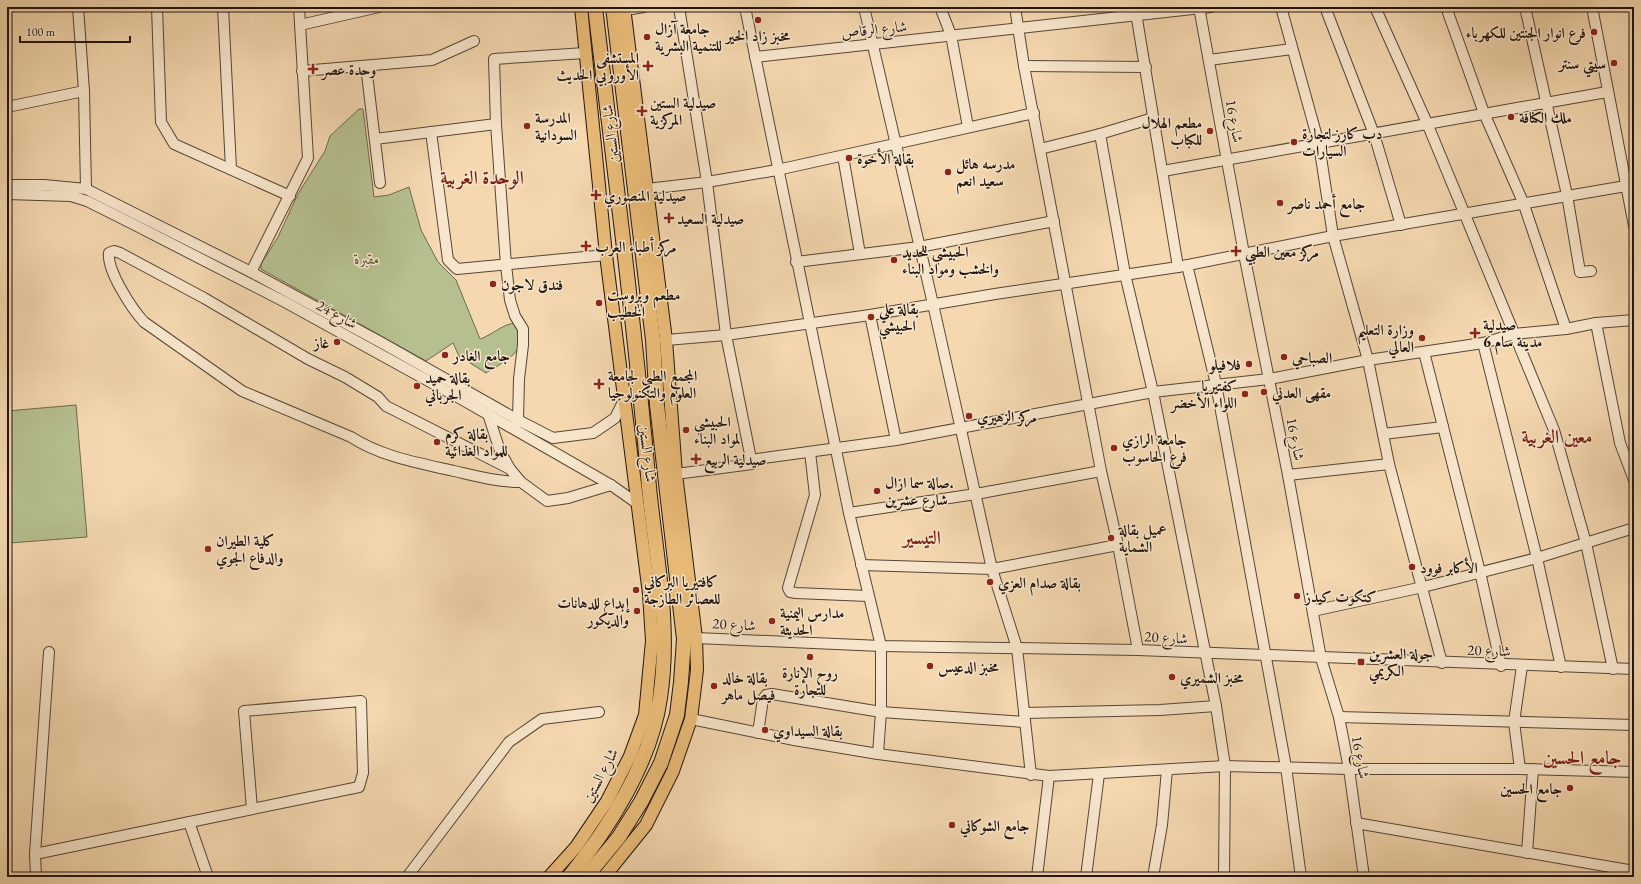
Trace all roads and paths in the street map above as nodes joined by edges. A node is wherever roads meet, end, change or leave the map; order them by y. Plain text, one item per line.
1 (78, 7) edge
2 (223, 7) edge
3 (299, 7) edge
4 (379, 7) edge
5 (580, 7) edge
6 (595, 7) edge
7 (644, 7) edge
8 (679, 7) edge
9 (745, 7) edge
10 (864, 7) edge
11 (940, 7) edge
12 (1015, 7) edge
13 (1211, 7) edge
14 (1281, 7) edge
15 (1325, 7) edge
16 (1375, 7) edge
17 (1446, 7) edge
18 (1525, 7) edge
19 (1592, 7) edge
20 (160, 8) edge
21 (621, 8) edge
22 (1199, 8) edge
23 (1136, 12) edge
24 (300, 25) junction
25 (1018, 28) junction
26 (951, 35) junction
27 (474, 42) dead end
28 (872, 44) junction
29 (1292, 49) junction
30 (585, 53) junction
31 (755, 57) junction
32 (1209, 60) junction
33 (366, 66) junction
34 (1024, 66) junction
35 (1146, 67) junction
36 (302, 71) junction
37 (84, 91) junction
38 (1607, 92) junction
39 (1547, 103) junction
40 (630, 104) junction
41 (7, 107) edge
42 (1034, 113) junction
43 (1484, 113) junction
44 (1153, 118) junction
45 (1428, 123) junction
46 (496, 124) junction
47 (968, 126) junction
48 (431, 132) junction
49 (1100, 134) junction
50 (1374, 134) junction
51 (375, 139) junction
52 (896, 143) junction
53 (1320, 144) junction
54 (1040, 149) junction
55 (843, 156) junction
56 (1227, 160) junction
57 (231, 169) junction
58 (777, 170) junction
59 (1163, 171) junction
60 (706, 182) junction
61 (380, 183) dead end
62 (7, 186) edge
63 (1626, 186) junction
64 (86, 189) junction
65 (647, 189) junction
66 (7, 194) edge
67 (1567, 195) junction
68 (290, 196) junction
69 (1523, 202) junction
70 (1464, 214) junction
71 (1054, 221) junction
72 (1401, 225) junction
73 (1634, 226) edge
74 (1333, 236) junction
75 (919, 247) junction
76 (860, 254) junction
77 (1244, 254) junction
78 (606, 255) junction
79 (796, 262) junction
80 (506, 265) junction
81 (1183, 266) junction
82 (1591, 271) dead end
83 (251, 272) junction
84 (1125, 274) junction
85 (1066, 283) junction
86 (933, 304) junction
87 (870, 315) junction
88 (1634, 320) edge
89 (809, 323) junction
90 (1596, 323) junction
91 (1566, 329) junction
92 (1514, 334) junction
93 (726, 335) junction
94 (666, 340) junction
95 (1483, 344) junction
96 (1424, 352) junction
97 (1368, 360) junction
98 (1269, 379) junction
99 (1216, 384) junction
100 (1153, 392) junction
101 (624, 398) junction
102 (1088, 404) junction
103 (488, 414) junction
104 (515, 424) junction
105 (1443, 427) junction
106 (960, 429) junction
107 (1383, 434) junction
108 (896, 440) junction
109 (836, 449) junction
110 (810, 452) junction
111 (752, 464) junction
112 (1389, 464) junction
113 (510, 469) junction
114 (1101, 471) junction
115 (676, 474) junction
116 (1288, 475) junction
117 (1634, 480) edge
118 (521, 482) junction
119 (611, 485) junction
120 (976, 494) junction
121 (644, 504) junction
122 (849, 514) junction
123 (1634, 528) edge
124 (1586, 543) junction
125 (1118, 545) junction
126 (680, 550) junction
127 (1537, 558) junction
128 (861, 565) junction
129 (992, 569) junction
130 (1480, 572) junction
131 (1423, 587) junction
132 (868, 596) junction
133 (1313, 611) junction
134 (696, 638) junction
135 (881, 646) junction
136 (1017, 648) junction
137 (1138, 650) junction
138 (49, 652) dead end
139 (1204, 653) junction
140 (1265, 656) junction
141 (1321, 658) junction
142 (1442, 663) junction
143 (1502, 666) junction
144 (1522, 666) junction
145 (1561, 667) junction
146 (1613, 669) junction
147 (1634, 669) edge
148 (1216, 706) junction
149 (599, 712) dead end
150 (881, 712) junction
151 (1339, 717) junction
152 (1024, 718) junction
153 (691, 719) junction
154 (1514, 722) junction
155 (1634, 725) edge
156 (758, 733) junction
157 (878, 754) junction
158 (1225, 766) junction
159 (1286, 768) junction
160 (1349, 769) junction
161 (1520, 769) junction
162 (1533, 769) junction
163 (1167, 770) junction
164 (1634, 772) edge
165 (1099, 774) junction
166 (1031, 775) junction
167 (1049, 776) junction
168 (252, 809) junction
169 (189, 822) junction
170 (1356, 823) junction
171 (1527, 852) junction
172 (35, 854) junction
173 (1634, 871) edge
174 (36, 877) edge
175 (208, 877) edge
176 (407, 877) edge
177 (549, 877) edge
178 (569, 877) edge
179 (587, 877) edge
180 (604, 877) edge
181 (1037, 877) edge
182 (1086, 877) edge
183 (1153, 877) edge
184 (1224, 877) edge
185 (1301, 877) edge
186 (1364, 877) edge

1 - 37 street
2 - 57 street
3 - 24 street
4 - 24 street
5 - 30 main road, شارع الستين
6 - 121 highway, شارع الستين
7 - 21 street
8 - 60 street
9 - 31 street
10 - 28 street
11 - 26 street
12 - 25 street
13 - 22 street, شارع الرقاص
14 - 29 street
15 - 50 street
16 - 45 street
17 - 43 street
18 - 39 street
19 - 38 street
20 - 57 street
21 - 40 highway, شارع الستين
22 - 23 street, شارع الرقاص
22 - 32 street, شارع 16
23 - 25 street, شارع الرقاص
23 - 35 street
24 - 36 street
25 - 26 street, شارع الرقاص
25 - 34 street
26 - 28 street, شارع الرقاص
26 - 47 street
27 - 33 street
28 - 31 street, شارع الرقاص
28 - 52 street
29 - 32 street
29 - 53 street
30 - 46 street
30 - 78 main road, شارع الستين
31 - 58 street
32 - 56 street, شارع 16
33 - 36 street
33 - 51 street
34 - 35 street
34 - 42 street
35 - 44 street
36 - 68 street
37 - 41 street
37 - 64 street
38 - 39 street
38 - 63 street
39 - 43 street
39 - 67 street
40 - 65 main road, شارع الستين
40 - 126 highway, شارع الستين
42 - 47 street
42 - 54 street
43 - 45 street
43 - 69 street
44 - 49 street
44 - 59 street
45 - 50 street
45 - 70 street
46 - 48 street
46 - 80 street
47 - 52 street
48 - 51 street
48 - 80 street
49 - 54 street
49 - 84 street
50 - 53 street
50 - 72 street
51 - 61 street
52 - 55 street
52 - 75 street
53 - 56 street
53 - 74 street
54 - 71 street
55 - 58 street
55 - 76 street
56 - 59 street
56 - 77 street, شارع 16
57 - 68 street
58 - 60 street
58 - 79 street
59 - 81 street
60 - 65 street
60 - 93 street
62 - 64 street, شارع 24
63 - 67 street
63 - 73 street
64 - 83 street, شارع 24
65 - 94 main road, شارع الستين
66 - 103 street, شارع 24
67 - 69 street
67 - 82 street
68 - 83 street
69 - 70 street
69 - 91 street
70 - 72 street
70 - 92 street
71 - 75 street
71 - 85 street
72 - 74 street
74 - 77 street
74 - 97 street
75 - 76 street
75 - 86 street
76 - 79 street
77 - 81 street
77 - 98 street, شارع 16
78 - 80 street
78 - 101 main road, شارع الستين
79 - 89 street
80 - 104 street
81 - 84 street
81 - 99 street
83 - 104 street, شارع 24
84 - 85 street
84 - 100 street
85 - 86 street
85 - 102 street
86 - 87 street
86 - 106 street
87 - 89 street
87 - 108 street
88 - 90 street
89 - 93 street
89 - 109 street
90 - 91 street
90 - 117 street
91 - 92 street
92 - 95 street
92 - 124 street
93 - 94 street
93 - 111 street
94 - 115 main road, شارع الستين
95 - 96 street
95 - 127 street
96 - 97 street
96 - 105 street
97 - 98 street
97 - 107 street
98 - 99 street
98 - 116 street, شارع 16
99 - 100 street
99 - 140 street
100 - 102 street
100 - 139 street
101 - 104 street, شارع 24
101 - 121 main road, شارع الستين
102 - 106 street
102 - 114 street
103 - 104 street, شارع 24
103 - 113 street
104 - 119 street, شارع 24
105 - 107 street
105 - 130 street
106 - 108 street
106 - 120 street
107 - 112 street
108 - 109 street
109 - 110 street
109 - 122 street
110 - 111 street
110 - 132 street
111 - 115 street
112 - 116 street
112 - 131 street
113 - 118 street
113 - 118 street
114 - 120 street
114 - 125 street
115 - 126 main road, شارع الستين
116 - 133 street, شارع 16
118 - 119 street
119 - 121 street, شارع 24
120 - 122 street
120 - 129 street
121 - 177 main road, شارع الستين
121 - 178 highway, شارع الستين
122 - 128 street
123 - 124 street
124 - 127 street
124 - 146 street
125 - 129 street
125 - 137 street
126 - 134 main road, شارع الستين
126 - 179 highway, شارع الستين
127 - 130 street
127 - 145 street
128 - 129 street
128 - 132 street
129 - 136 street
130 - 131 street
130 - 143 street
131 - 133 street
131 - 142 street
132 - 135 street
133 - 141 street, شارع 16
134 - 135 street, شارع 20
134 - 153 main road, شارع الستين
135 - 136 street, شارع 20
135 - 150 street
136 - 137 street, شارع 20
136 - 152 street
137 - 139 street, شارع 20
138 - 172 street
139 - 140 street, شارع 20
139 - 148 street
140 - 141 street, شارع 20
140 - 159 street
141 - 142 street, شارع 20
141 - 151 street, شارع 16
142 - 143 street, شارع 20
143 - 144 street, شارع 20
144 - 145 street, شارع 20
144 - 154 street
145 - 146 street, شارع 20
146 - 147 street, شارع 20
148 - 152 street
148 - 158 street
149 - 176 street
150 - 152 street
150 - 156 street
150 - 157 street
151 - 154 street
151 - 160 street, شارع 16
152 - 166 street
153 - 156 street
153 - 180 main road, شارع الستين
154 - 155 street
154 - 161 street
156 - 157 street
157 - 166 street
158 - 159 street
158 - 163 street
158 - 184 street
159 - 160 street
159 - 185 street
160 - 161 street
160 - 170 street, شارع 16
161 - 162 street
162 - 164 street
162 - 171 street
163 - 165 street
163 - 183 street
165 - 167 street
165 - 182 street
166 - 167 street
167 - 181 street
168 - 168 street
168 - 169 street
169 - 172 street
169 - 175 street
170 - 171 street
170 - 186 street, شارع 16
171 - 173 street
172 - 174 street

